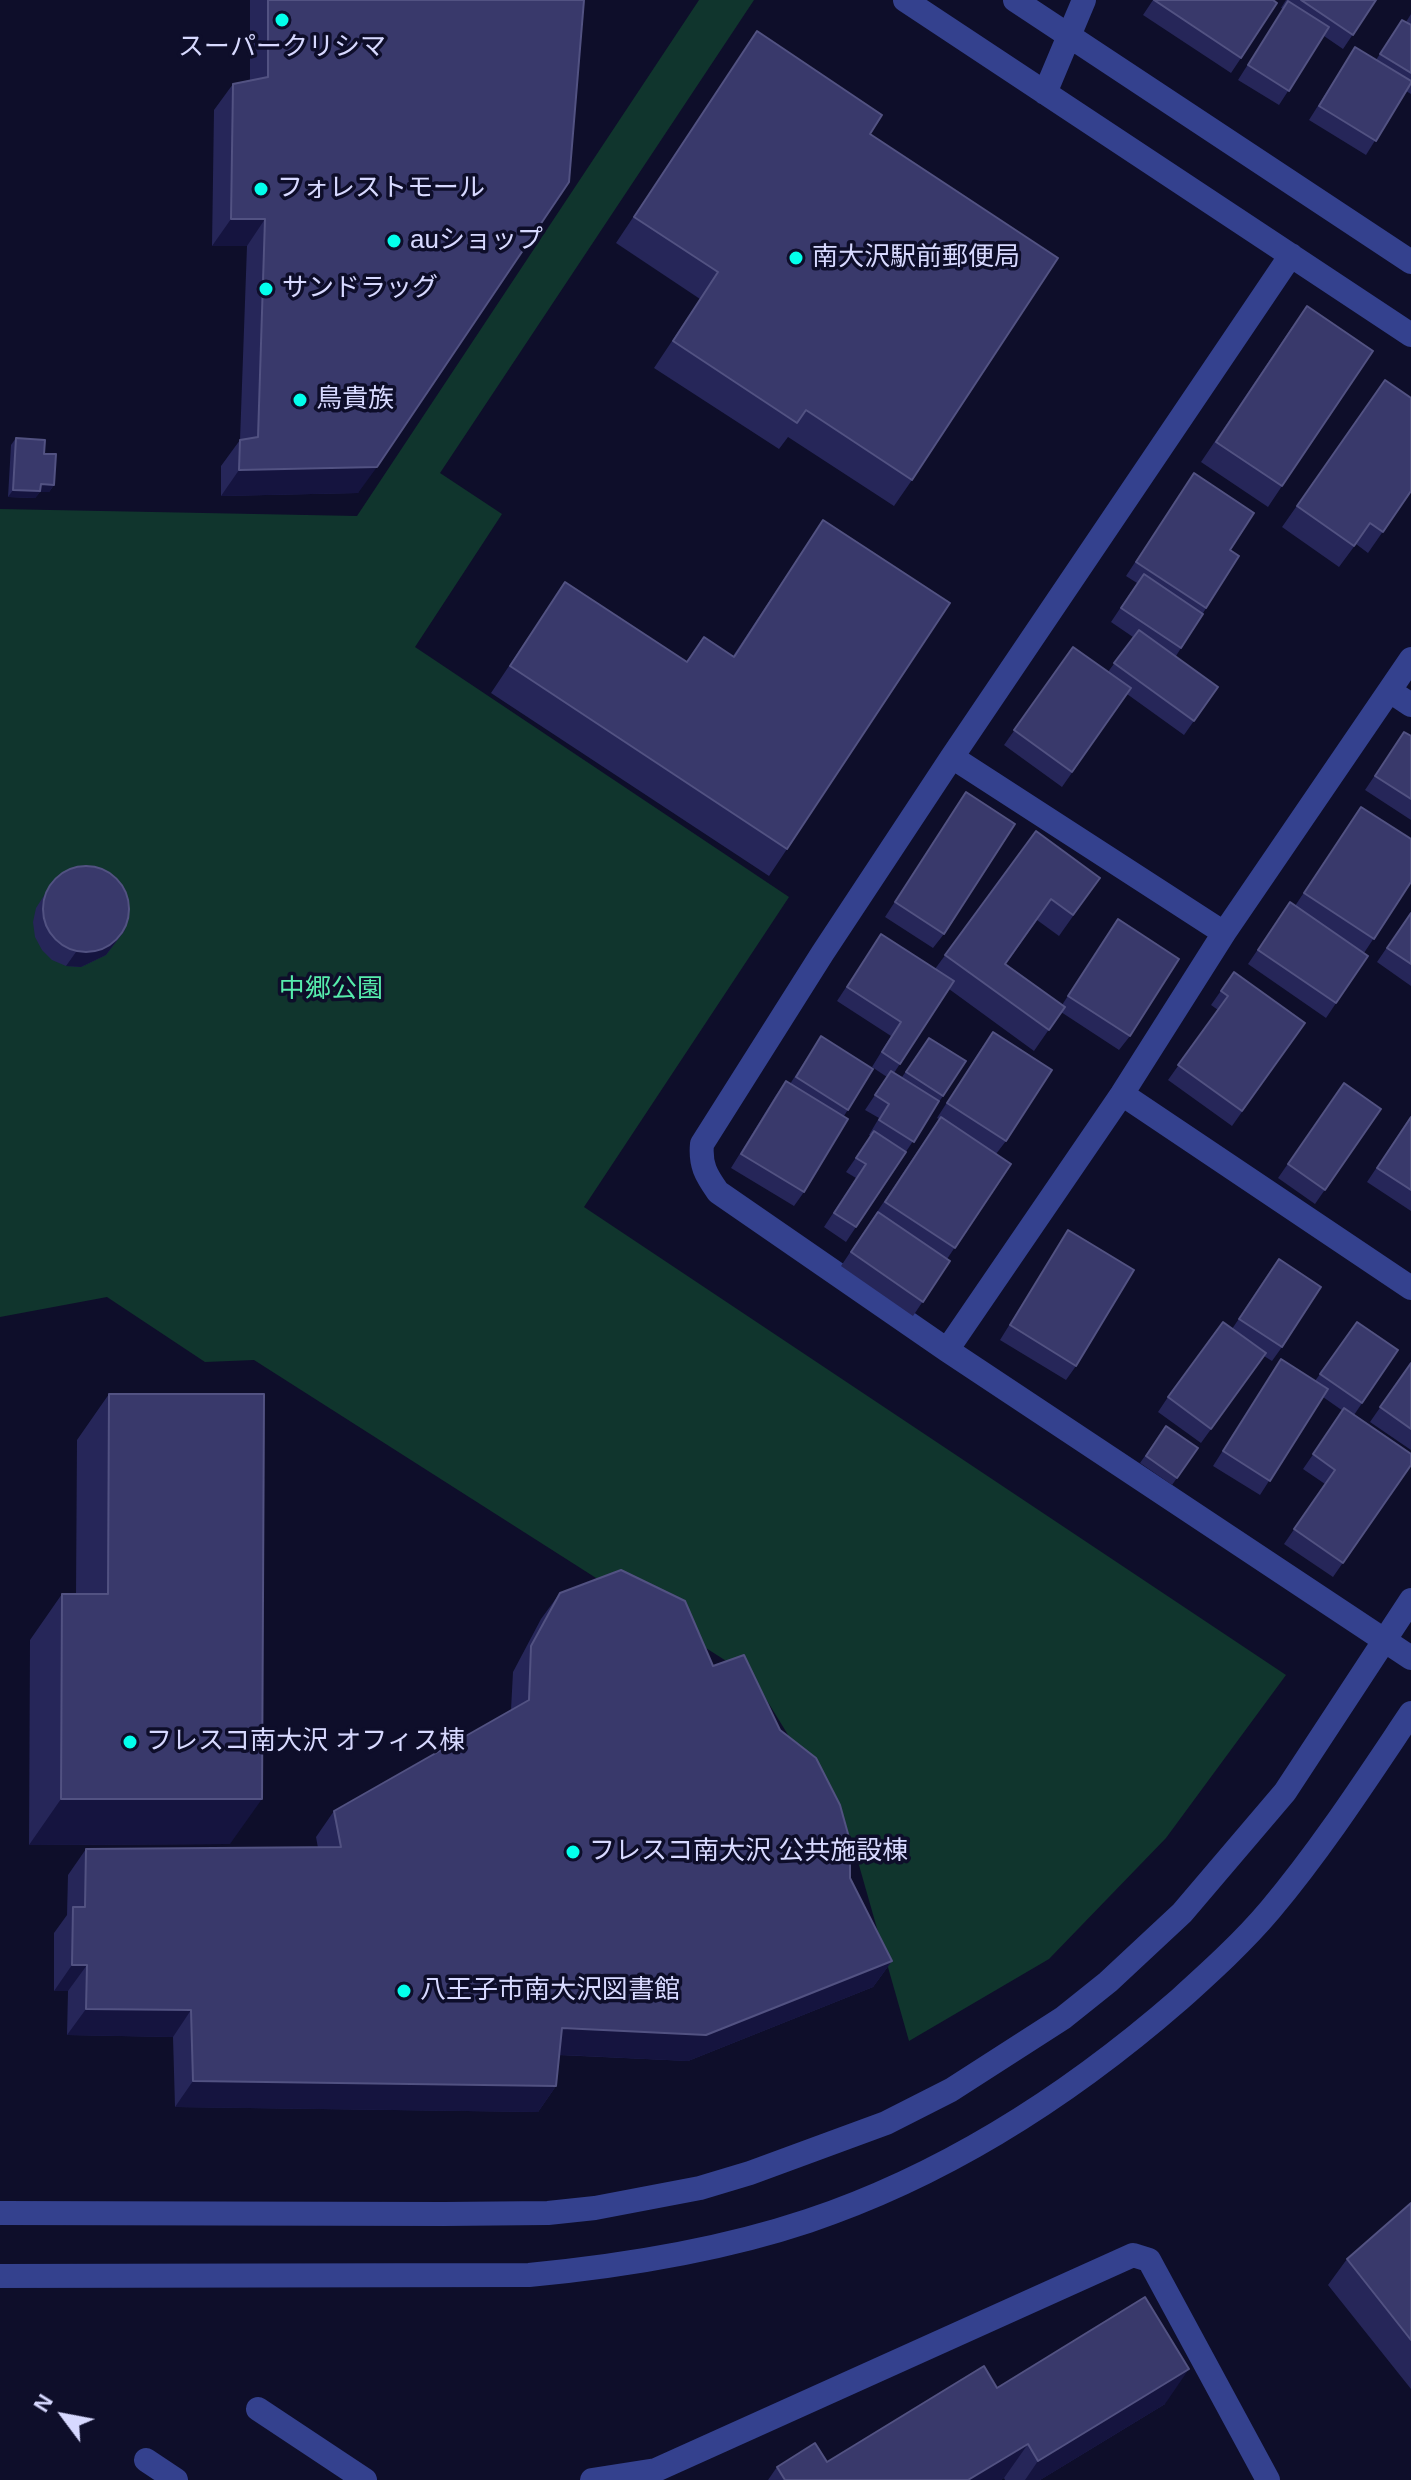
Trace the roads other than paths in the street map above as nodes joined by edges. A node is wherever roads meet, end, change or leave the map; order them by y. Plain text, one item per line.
1 (905, 0) edge
2 (1015, 0) edge
3 (1084, 0) edge
4 (1069, 35) junction
5 (1045, 93) junction
6 (1291, 255) junction
7 (1411, 262) edge
8 (1411, 335) edge
9 (1411, 659) edge
10 (1390, 691) junction
11 (1411, 705) edge
12 (952, 757) junction
13 (1224, 933) junction
14 (1122, 1094) junction
15 (1411, 1288) edge
16 (947, 1350) junction
17 (1411, 1600) edge
18 (1385, 1640) junction
19 (1411, 1658) edge
20 (1411, 1713) edge
21 (0, 2213) edge
22 (0, 2276) edge
23 (258, 2409) dead end
24 (146, 2460) dead end
25 (657, 2475) edge
26 (176, 2480) edge
27 (365, 2480) edge
28 (592, 2480) edge
29 (1268, 2480) edge

1 - 5 street
2 - 4 street
3 - 4 street
4 - 5 street
4 - 7 street
5 - 6 street
6 - 8 street
6 - 12 street
9 - 10 street
10 - 11 street
10 - 13 street
12 - 13 street
12 - 16 street
13 - 14 street
14 - 15 street
14 - 16 street
16 - 18 street
17 - 18 street
18 - 19 street
18 - 21 street
20 - 22 street
23 - 27 street
24 - 26 street
25 - 28 street
25 - 29 street

